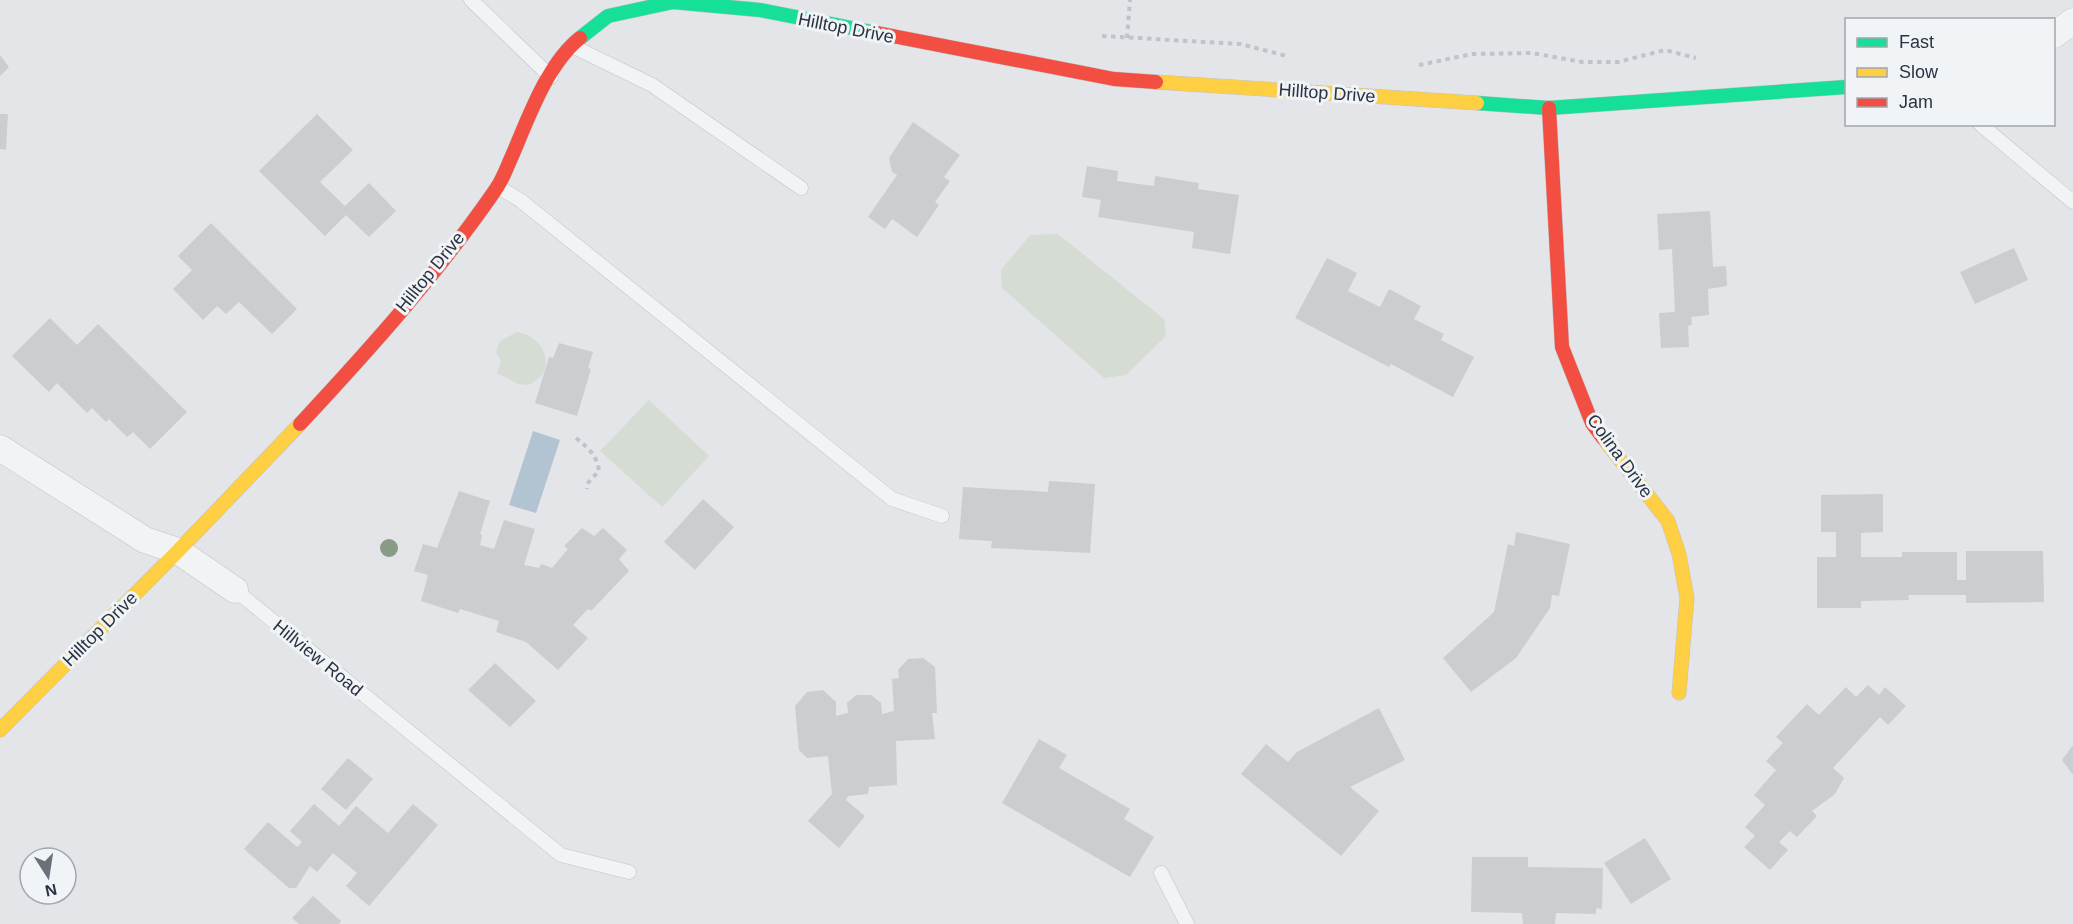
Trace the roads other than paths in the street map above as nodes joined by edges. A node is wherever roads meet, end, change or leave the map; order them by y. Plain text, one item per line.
1 (471, 0) edge
2 (2073, 21) edge
3 (2055, 34) edge
4 (570, 46) junction
5 (551, 77) junction
6 (1845, 87) edge
7 (1549, 108) junction
8 (1982, 126) edge
9 (498, 187) junction
10 (801, 188) dead end
11 (2073, 202) edge
12 (0, 448) edge
13 (942, 516) dead end
14 (178, 551) junction
15 (235, 590) joint
16 (1679, 693) dead end
17 (0, 730) edge
18 (628, 872) dead end
19 (1161, 873) dead end
20 (1187, 924) edge

1 - 5 lane
2 - 3 street
4 - 5 street, Hilltop Drive
4 - 7 street, Hilltop Drive
4 - 10 lane
5 - 9 street, Hilltop Drive
6 - 7 street, Hilltop Drive
7 - 16 street, Colina Drive
8 - 11 lane
9 - 13 lane
9 - 14 street, Hilltop Drive
12 - 14 street, Hillview Road
14 - 15 street, Hillview Road
14 - 17 street, Hilltop Drive
15 - 18 lane, Hillview Road
19 - 20 lane

